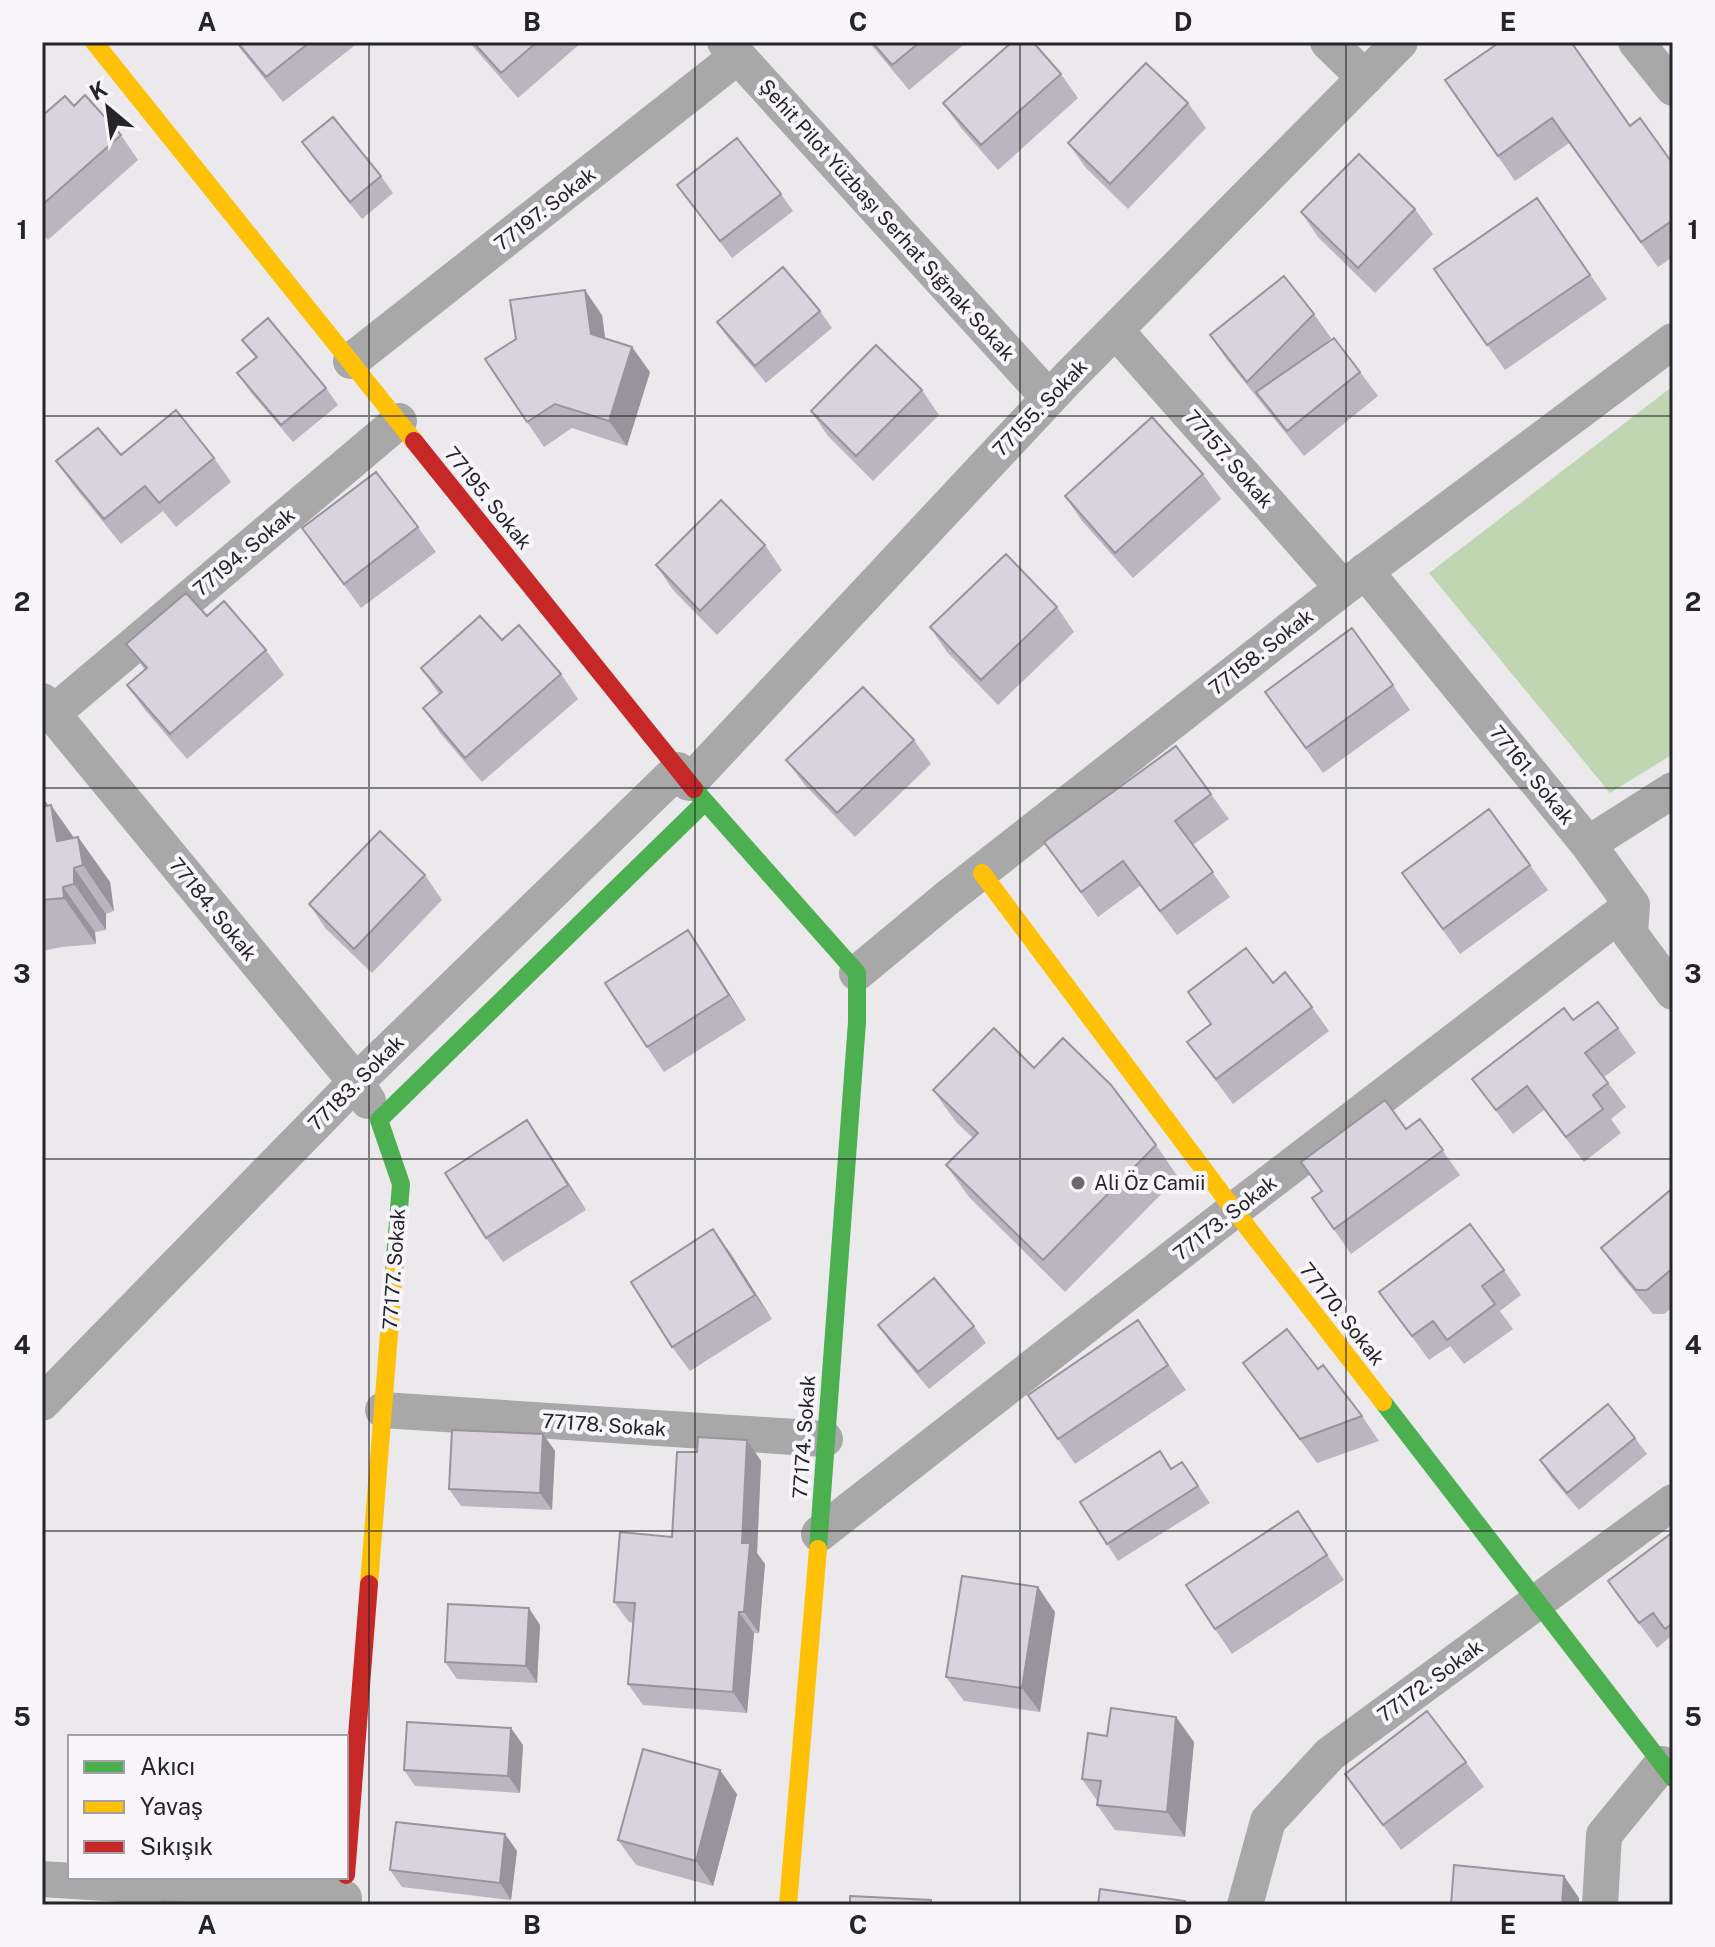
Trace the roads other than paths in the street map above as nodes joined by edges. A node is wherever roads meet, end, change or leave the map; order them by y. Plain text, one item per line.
1 (94, 42) edge
2 (1328, 42) edge
3 (1400, 42) edge
4 (1636, 42) edge
5 (732, 49) edge
6 (1365, 78) junction
7 (1673, 88) edge
8 (1116, 331) junction
9 (1673, 341) edge
10 (351, 361) junction
11 (1049, 398) junction
12 (399, 421) junction
13 (1354, 579) junction
14 (47, 708) edge
15 (691, 785) junction
16 (1673, 790) edge
17 (1588, 844) junction
18 (982, 873) junction
19 (1632, 905) junction
20 (857, 973) junction
21 (1673, 992) edge
22 (356, 1082) junction
23 (379, 1120) junction
24 (1234, 1210) junction
25 (42, 1403) edge
26 (383, 1410) junction
27 (825, 1439) junction
28 (1673, 1502) edge
29 (819, 1534) junction
30 (1537, 1603) junction
31 (1667, 1771) edge
32 (348, 1851) edge
33 (42, 1879) edge
34 (345, 1889) edge
35 (788, 1905) edge
36 (1245, 1905) edge
37 (1600, 1905) edge

1 - 10 street, 77195. Sokak
2 - 6 street
3 - 6 street, 77155. Sokak
4 - 7 street
5 - 10 street, 77197. Sokak
5 - 11 street, Şehit Pilot Yüzbaşı Serhat Sığnak Sokak
6 - 8 street, 77155. Sokak
8 - 11 street, 77155. Sokak
8 - 13 street, 77157. Sokak
9 - 13 street, 77158. Sokak
10 - 12 street, 77195. Sokak
11 - 15 street, 77155. Sokak
12 - 14 street, 77194. Sokak
12 - 15 street, 77195. Sokak
13 - 17 street, 77161. Sokak
13 - 18 street, 77158. Sokak
14 - 22 street, 77184. Sokak
15 - 20 street, 77195. Sokak
15 - 22 street, 77183. Sokak
15 - 23 street
16 - 17 street
17 - 19 street, 77161. Sokak
18 - 20 street, 77158. Sokak
18 - 24 street, 77170. Sokak
19 - 21 street, 77161. Sokak
19 - 24 street, 77173. Sokak
20 - 27 street, 77174. Sokak
22 - 23 street, 77184. Sokak
22 - 25 street, 77183. Sokak
23 - 26 street, 77177. Sokak
24 - 29 street, 77173. Sokak
24 - 30 street, 77170. Sokak
26 - 27 street, 77178. Sokak
26 - 32 street, 77177. Sokak
27 - 29 street, 77174. Sokak
28 - 30 street, 77172. Sokak
29 - 35 street, 77174. Sokak
30 - 31 street, 77170. Sokak
30 - 36 street, 77172. Sokak
31 - 37 street
33 - 34 street

